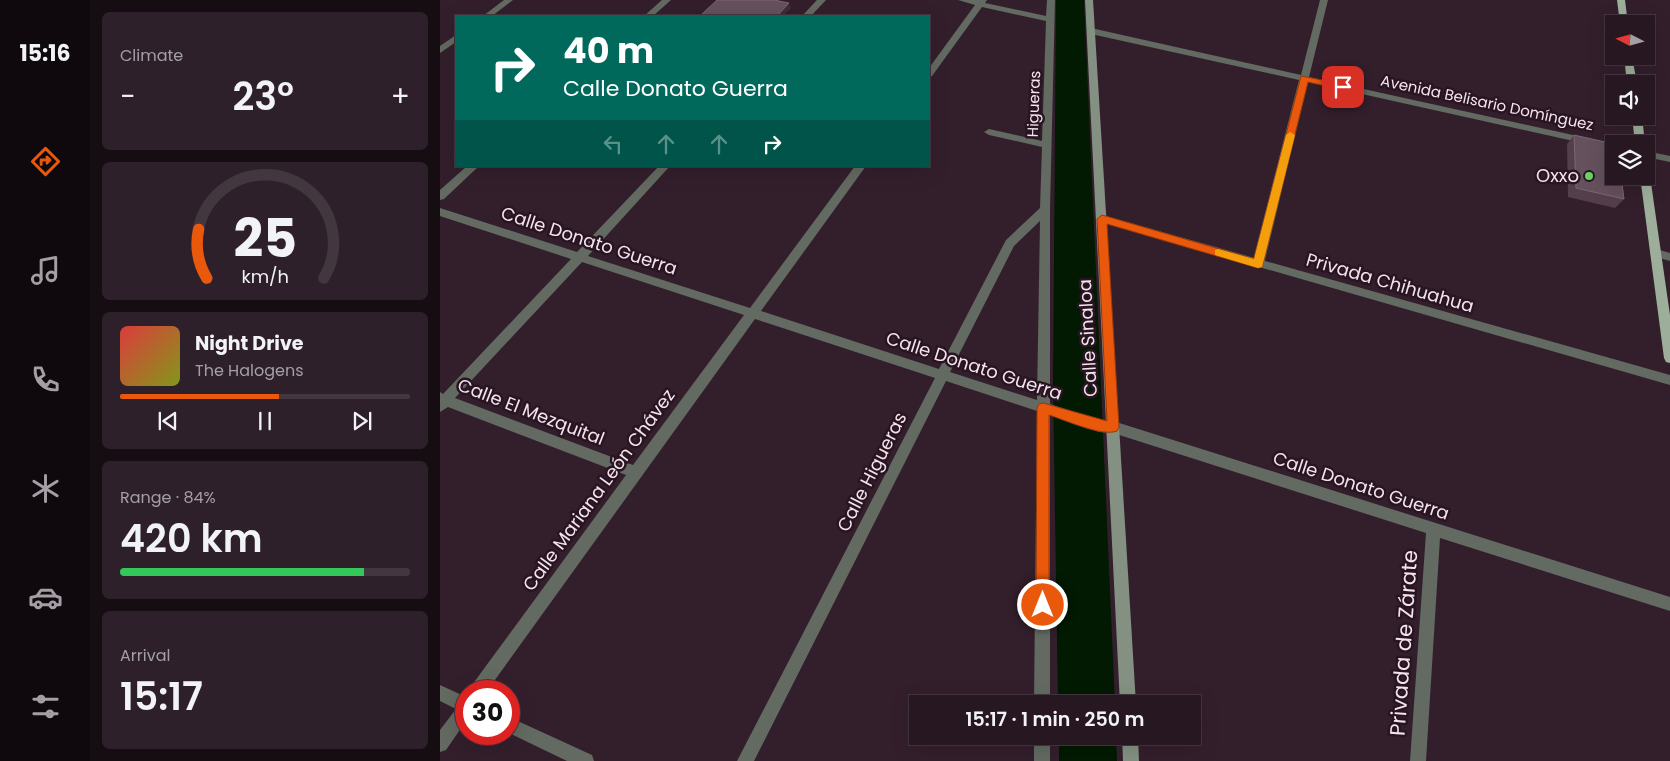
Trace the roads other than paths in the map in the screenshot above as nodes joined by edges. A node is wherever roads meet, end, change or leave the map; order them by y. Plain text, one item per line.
1 (509, 0) edge
2 (667, 0) edge
3 (822, 0) edge
4 (962, 0) edge
5 (1051, 0) edge
6 (1090, 0) edge
7 (1324, 0) edge
8 (1621, 0) edge
9 (981, 2) edge
10 (487, 15) edge
11 (649, 15) edge
12 (807, 15) edge
13 (1623, 15) edge
14 (1051, 20) junction
15 (1091, 31) junction
16 (455, 39) edge
17 (440, 50) edge
18 (930, 73) edge
19 (1304, 78) junction
20 (989, 132) dead end
21 (1047, 145) junction
22 (1605, 145) edge
23 (1655, 156) edge
24 (1670, 159) edge
25 (473, 167) edge
26 (664, 167) edge
27 (860, 167) edge
28 (1646, 185) edge
29 (440, 196) edge
30 (1045, 208) junction
31 (440, 212) edge
32 (1102, 219) junction
33 (1656, 253) junction
34 (1670, 257) edge
35 (579, 258) junction
36 (1258, 264) junction
37 (754, 314) junction
38 (1670, 358) edge
39 (943, 375) junction
40 (1670, 380) edge
41 (442, 401) edge
42 (1043, 408) junction
43 (1106, 427) junction
44 (636, 472) junction
45 (1433, 529) junction
46 (1670, 604) edge
47 (486, 680) edge
48 (440, 693) edge
49 (1042, 695) edge
50 (1127, 695) edge
51 (455, 701) edge
52 (455, 723) edge
53 (520, 730) edge
54 (440, 744) edge
55 (1042, 745) edge
56 (1130, 745) edge
57 (586, 761) edge
58 (745, 761) edge
59 (1042, 761) edge
60 (1131, 761) edge
61 (1418, 761) edge

1 - 10 street
2 - 11 street
3 - 12 street
4 - 9 street
5 - 14 street, Higueras
6 - 15 street, Calle Sinaloa
7 - 19 street
8 - 13 main road
9 - 14 street
9 - 18 street
14 - 21 street, Higueras
15 - 19 street, Avenida Belisario Domínguez
15 - 32 street, Calle Sinaloa
16 - 17 street
19 - 22 street, Avenida Belisario Domínguez
19 - 36 street
20 - 21 street
21 - 30 street, Higueras
23 - 24 street
25 - 29 street
26 - 35 street
27 - 37 street, Calle Mariana León Chávez
28 - 33 main road
30 - 39 street, Calle Higueras
30 - 42 street, Higueras
31 - 35 street, Calle Donato Guerra
32 - 36 lane, Privada Chihuahua
32 - 43 street, Calle Sinaloa
33 - 34 lane
33 - 38 main road
35 - 37 street, Calle Donato Guerra
35 - 41 street
36 - 40 lane, Privada Chihuahua
37 - 39 street, Calle Donato Guerra
37 - 44 street, Calle Mariana León Chávez
39 - 42 street, Calle Donato Guerra
39 - 58 street, Calle Higueras
41 - 44 street, Calle El Mezquital
42 - 43 street, Calle Donato Guerra
42 - 49 street, Higueras
43 - 45 street, Calle Donato Guerra
43 - 50 street, Calle Sinaloa
44 - 47 street, Calle Mariana León Chávez
45 - 46 street, Calle Donato Guerra
45 - 61 street, Privada de Zárate
48 - 51 street
52 - 54 street
53 - 57 street
55 - 59 street
56 - 60 street

